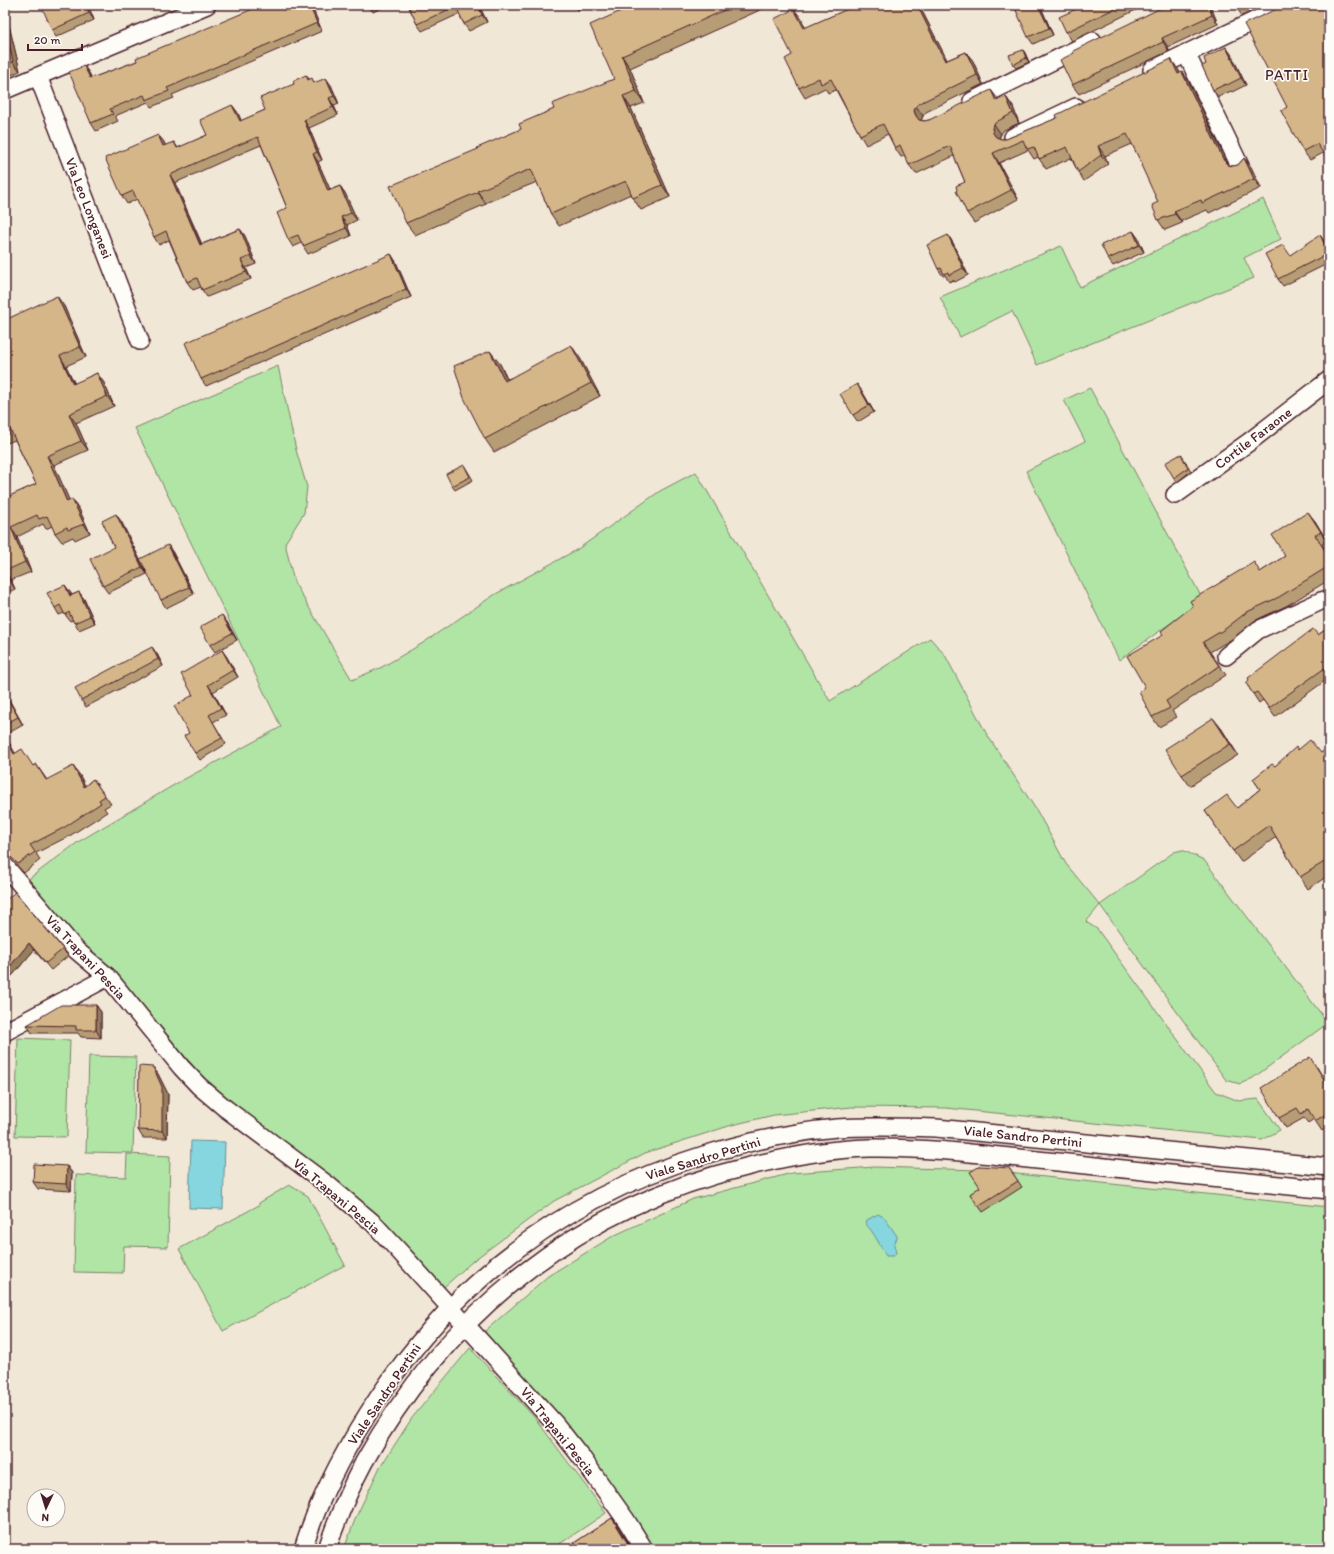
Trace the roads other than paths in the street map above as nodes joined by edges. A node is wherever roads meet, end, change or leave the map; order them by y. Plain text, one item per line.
1 (207, 5) edge
2 (1287, 5) edge
3 (1111, 33) edge
4 (1186, 53) junction
5 (38, 76) junction
6 (1136, 77) edge
7 (5, 90) edge
8 (1087, 101) edge
9 (960, 107) edge
10 (1009, 139) edge
11 (1240, 166) edge
12 (140, 341) dead end
13 (1329, 380) edge
14 (1175, 495) dead end
15 (1329, 600) edge
16 (1226, 656) dead end
17 (5, 866) edge
18 (108, 976) junction
19 (5, 1032) edge
20 (1329, 1167) edge
21 (1329, 1190) edge
22 (449, 1308) junction
23 (466, 1325) junction
24 (303, 1549) edge
25 (327, 1549) edge
26 (644, 1549) edge

1 - 5 street
2 - 4 street
3 - 9 street
4 - 6 street
4 - 11 street
5 - 7 street
5 - 12 street, Via Leo Longanesi
8 - 10 street
13 - 14 street, Cortile Faraone
15 - 16 street
17 - 18 street, Via Trapani Pescia
18 - 19 street
18 - 22 street, Via Trapani Pescia
20 - 22 street, Viale Sandro Pertini
21 - 23 street, Viale Sandro Pertini
22 - 23 street, Via Trapani Pescia
22 - 24 street, Viale Sandro Pertini
23 - 25 street, Viale Sandro Pertini
23 - 26 street, Via Trapani Pescia

